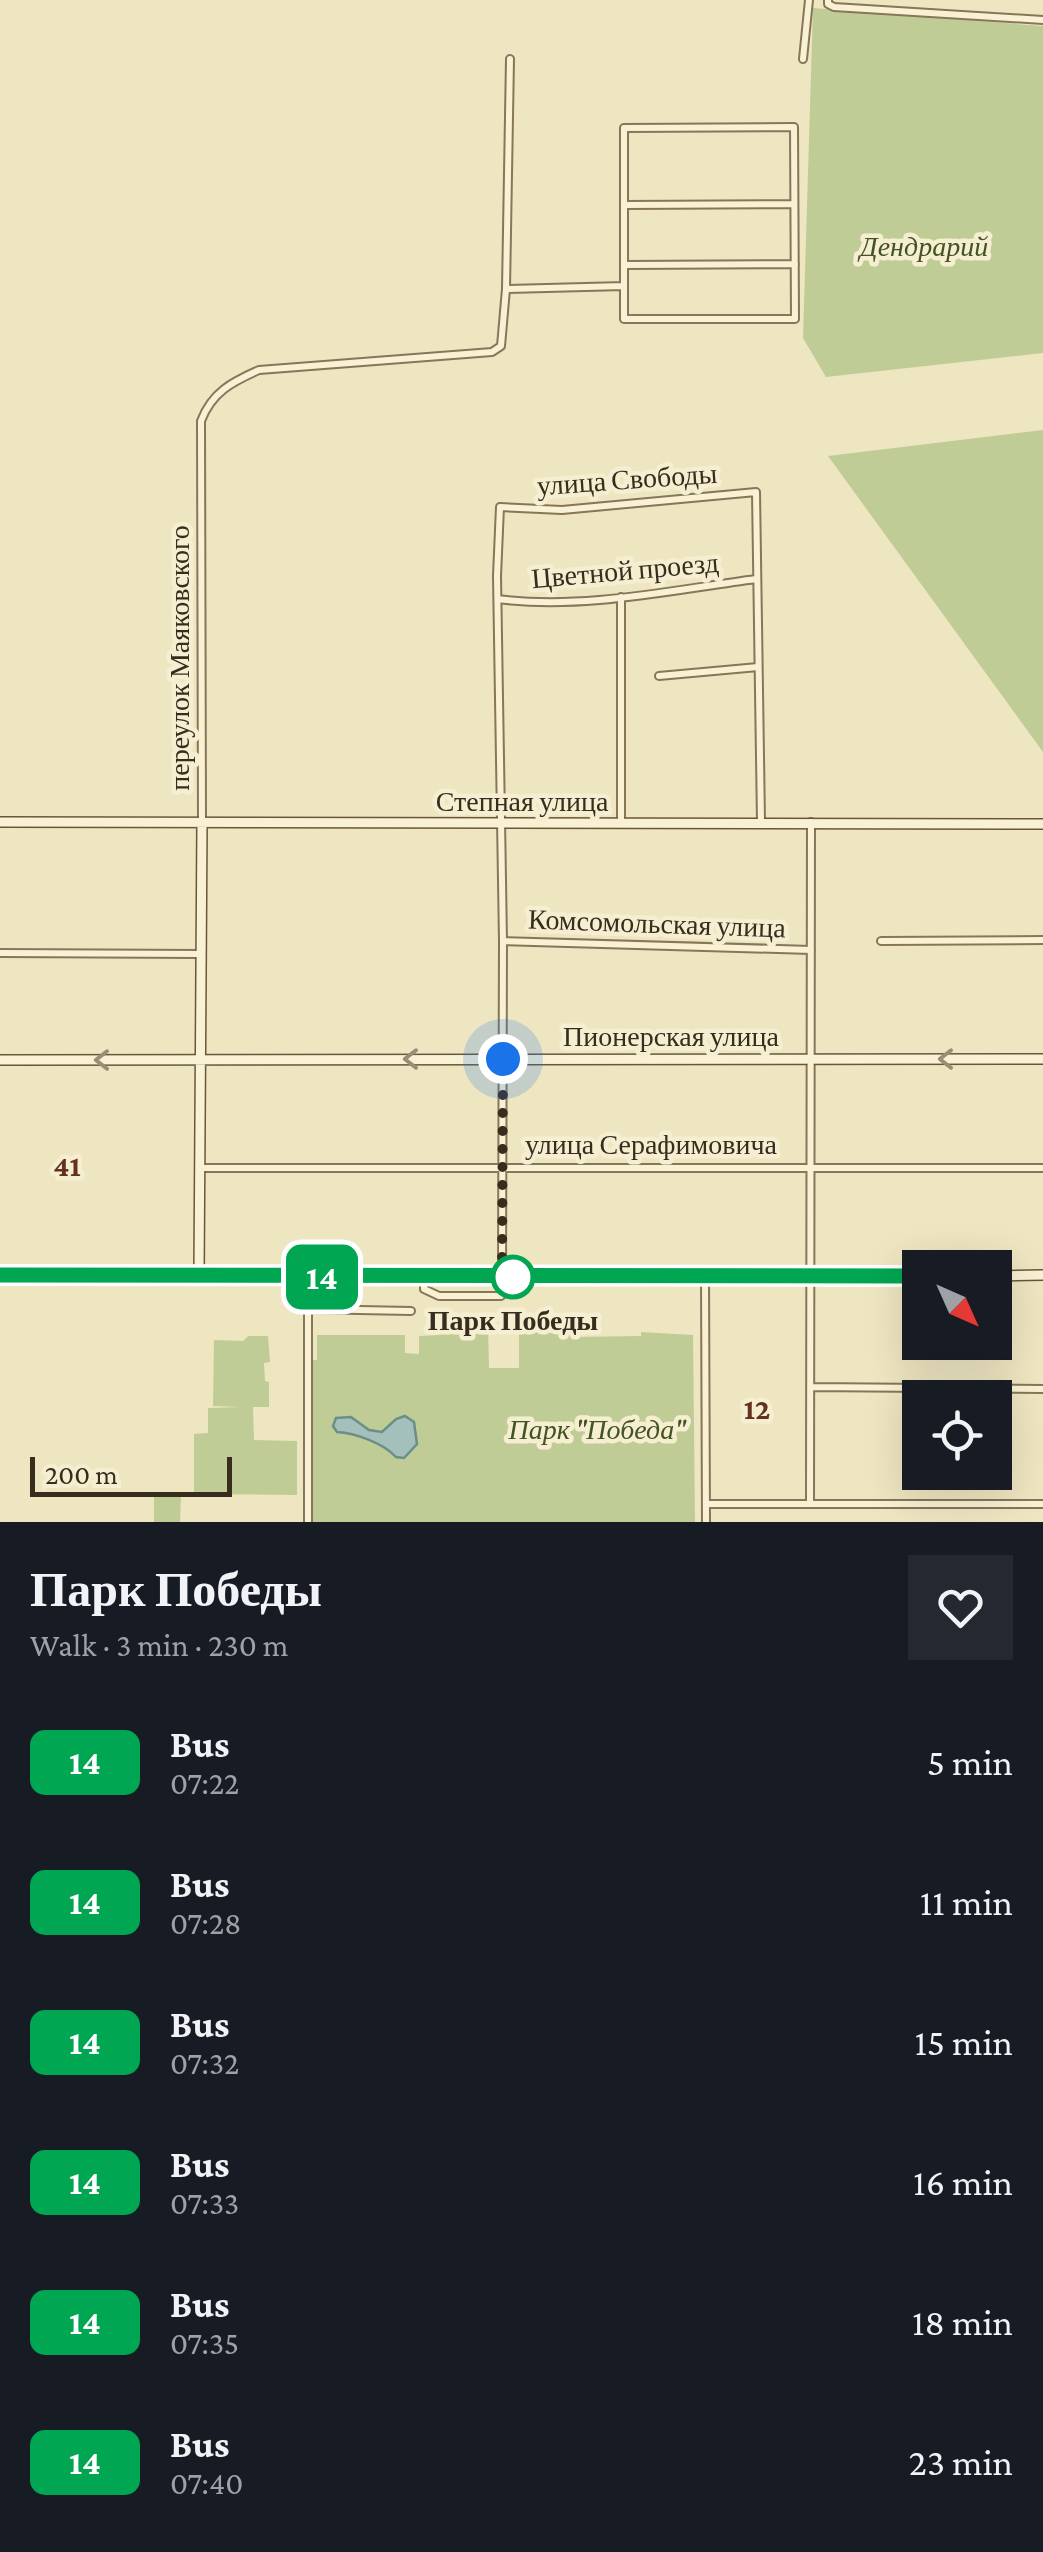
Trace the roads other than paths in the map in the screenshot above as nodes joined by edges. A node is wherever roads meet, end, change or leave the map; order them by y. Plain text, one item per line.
1 (809, 0) edge
2 (828, 0) edge
3 (1043, 20) edge
4 (510, 59) dead end
5 (802, 59) dead end
6 (794, 204) junction
7 (624, 205) junction
8 (624, 264) junction
9 (794, 264) junction
10 (624, 286) junction
11 (506, 290) junction
12 (756, 579) junction
13 (621, 597) junction
14 (498, 599) junction
15 (758, 667) junction
16 (659, 676) dead end
17 (0, 822) edge
18 (202, 822) junction
19 (761, 822) junction
20 (811, 822) junction
21 (501, 823) junction
22 (622, 824) junction
23 (1043, 824) edge
24 (1043, 940) edge
25 (502, 941) junction
26 (881, 941) dead end
27 (811, 950) junction
28 (0, 952) edge
29 (200, 954) junction
30 (809, 1058) junction
31 (503, 1059) junction
32 (0, 1060) edge
33 (199, 1060) junction
34 (1043, 1060) edge
35 (502, 1167) junction
36 (810, 1167) junction
37 (198, 1168) junction
38 (1043, 1168) edge
39 (0, 1275) edge
40 (1043, 1275) edge
41 (198, 1276) junction
42 (706, 1276) junction
43 (902, 1276) edge
44 (1012, 1276) edge
45 (308, 1277) junction
46 (424, 1277) junction
47 (502, 1277) junction
48 (810, 1277) junction
49 (501, 1296) dead end
50 (308, 1309) junction
51 (410, 1311) dead end
52 (810, 1387) junction
53 (1043, 1389) edge
54 (706, 1504) junction
55 (810, 1504) junction
56 (1043, 1504) edge
57 (308, 1522) edge
58 (706, 1522) edge

1 - 5 street
2 - 3 street
4 - 11 street, переулок Маяковского
6 - 7 street
6 - 7 street
6 - 9 street
7 - 8 street
8 - 9 street
8 - 10 street
9 - 10 street
10 - 11 street
11 - 18 street, переулок Маяковского
12 - 13 street, Цветной проезд
12 - 14 street, улица Свободы
12 - 15 street
13 - 14 street, Цветной проезд
13 - 22 street
14 - 21 street
15 - 16 street
15 - 19 street
17 - 18 street, Степная улица
18 - 21 street, Степная улица
18 - 29 street, переулок Маяковского
19 - 20 street, Степная улица
19 - 22 street, Степная улица
20 - 23 street, Степная улица
20 - 27 street
21 - 22 street, Степная улица
21 - 25 street
24 - 26 street
25 - 27 street, Комсомольская улица
25 - 31 street
27 - 30 street
28 - 29 street
29 - 33 street, переулок Маяковского
30 - 31 street, Пионерская улица
34 -> 30 street, Пионерская улица
30 - 36 street
31 -> 33 street, Пионерская улица
31 - 35 street
33 -> 32 street, Пионерская улица
33 - 37 street, переулок Маяковского
35 - 36 street, улица Серафимовича
35 - 37 street, улица Серафимовича
35 - 47 street
36 - 38 street, улица Серафимовича
36 - 48 street
37 - 41 street, переулок Маяковского
39 - 41 street
40 - 44 street
41 - 45 street
42 - 47 street
42 - 48 street
42 - 54 street
43 - 48 street
45 - 46 street
45 - 50 street
46 - 47 street
46 - 49 street
48 - 52 street
50 - 51 street
50 - 57 street
52 - 53 street
52 - 55 street
54 - 55 street
54 - 58 street
55 - 56 street

